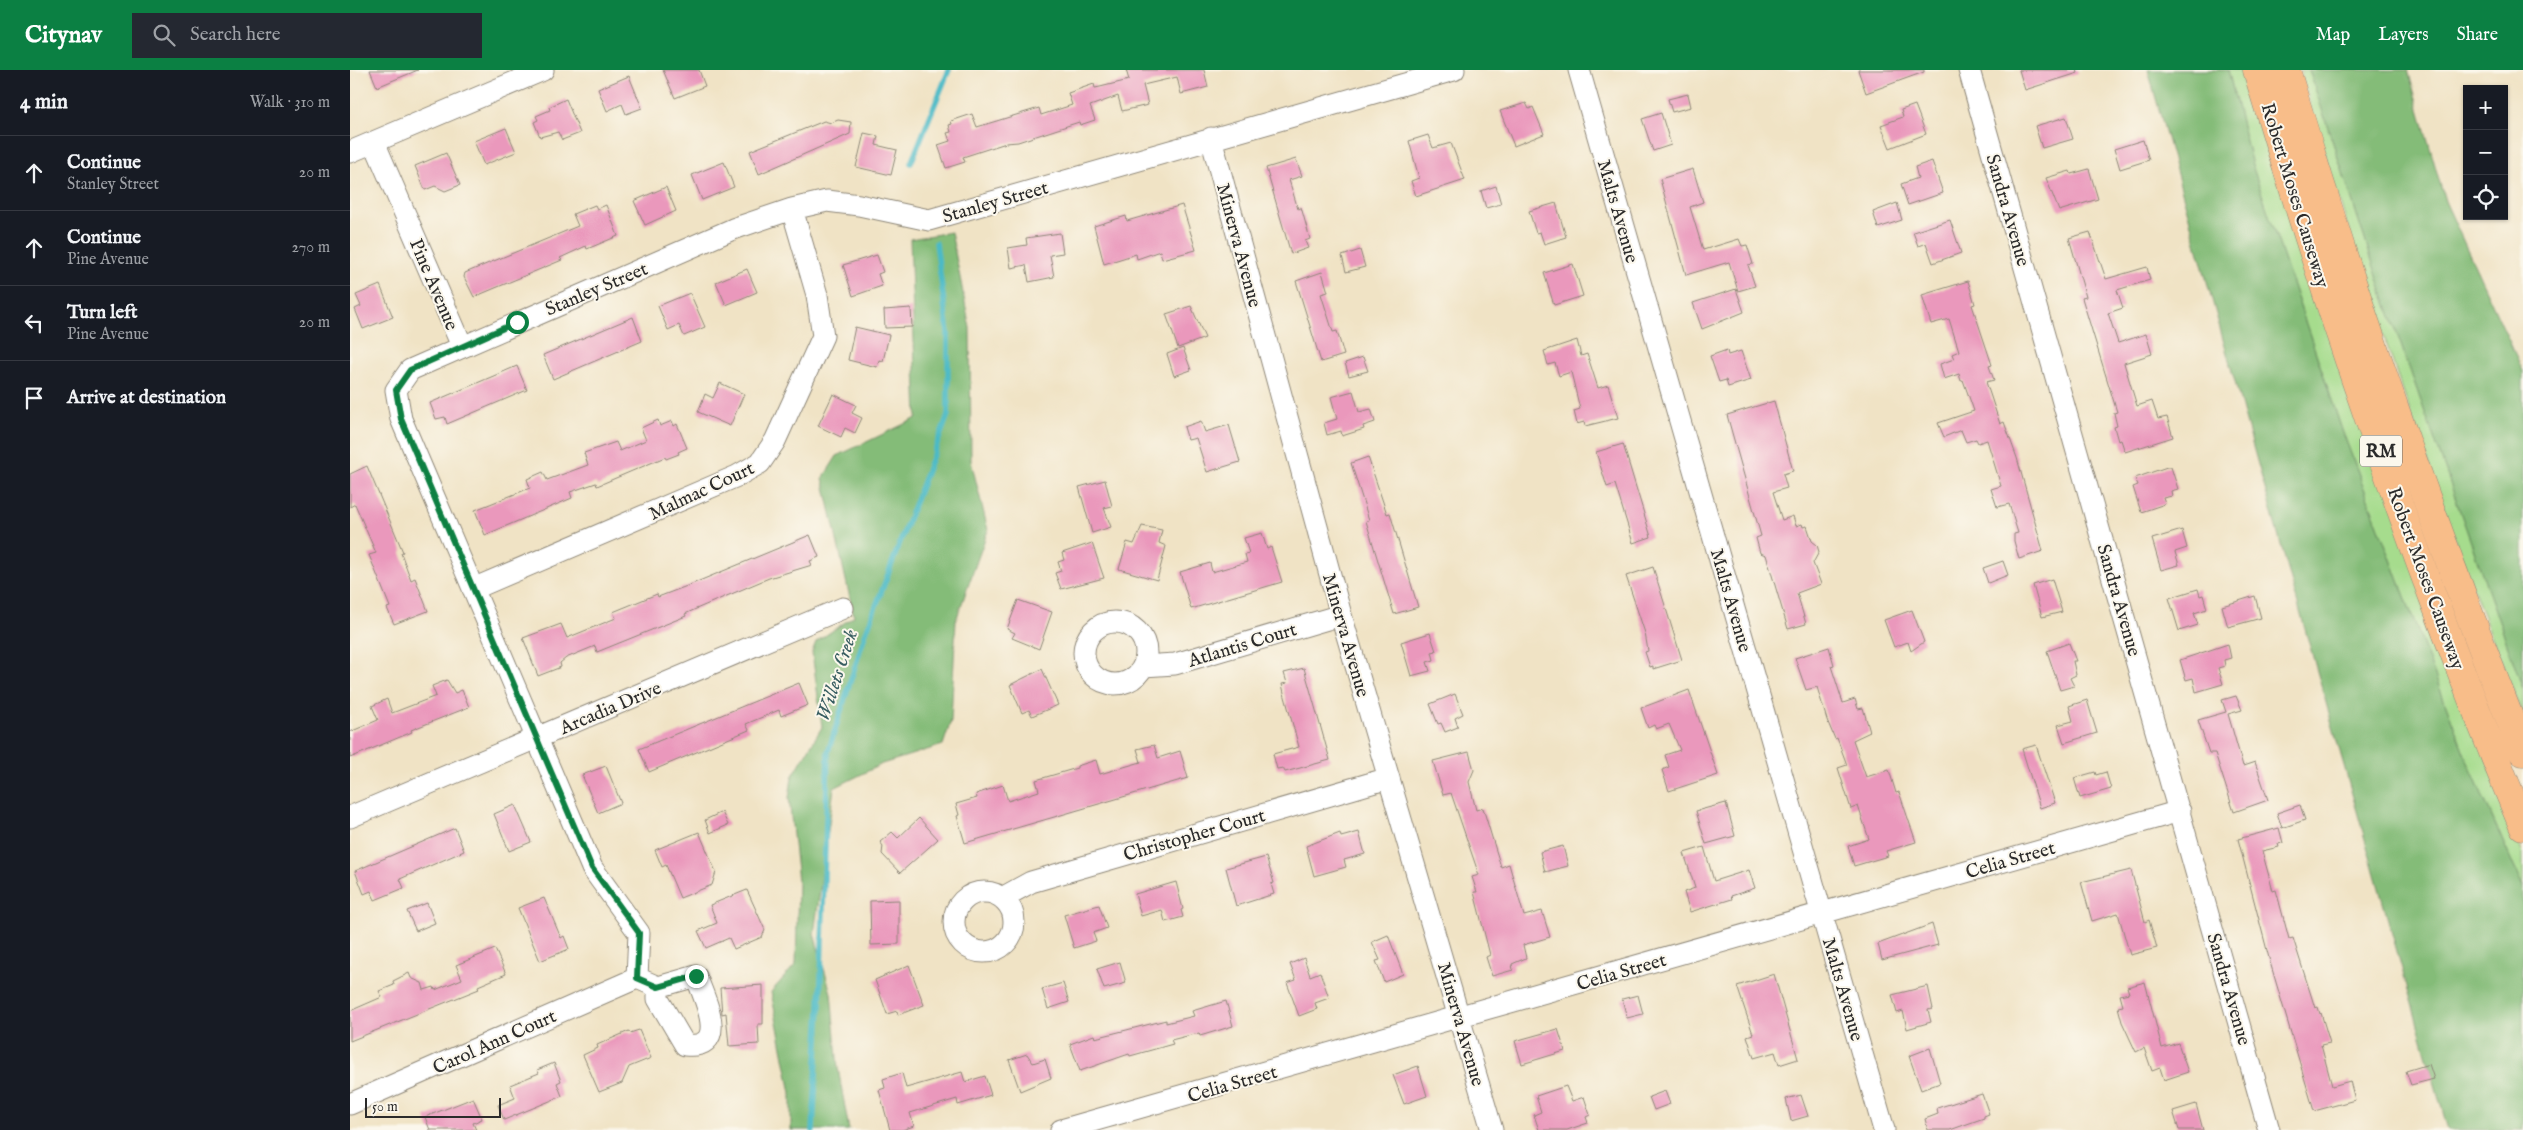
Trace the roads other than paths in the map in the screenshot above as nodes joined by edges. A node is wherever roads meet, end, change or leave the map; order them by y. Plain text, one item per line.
1 (1454, 70) edge
2 (1579, 70) edge
3 (1969, 70) edge
4 (2257, 70) edge
5 (2286, 70) edge
6 (532, 72) edge
7 (1211, 138) junction
8 (374, 142) junction
9 (350, 152) edge
10 (792, 208) junction
11 (462, 346) junction
12 (473, 589) junction
13 (842, 608) dead end
14 (1341, 615) junction
15 (1143, 666) dead end
16 (536, 739) junction
17 (2523, 752) edge
18 (1389, 778) junction
19 (2180, 811) junction
20 (350, 817) edge
21 (2523, 826) edge
22 (1002, 898) dead end
23 (1822, 912) junction
24 (637, 978) junction
25 (658, 987) dead end
26 (1460, 1017) junction
27 (350, 1104) edge
28 (1100, 1125) edge
29 (1061, 1130) edge
30 (1492, 1130) edge
31 (1884, 1130) edge
32 (2269, 1130) edge

1 - 7 street, Stanley Street
2 - 23 street, Malts Avenue
3 - 19 street, Sandra Avenue
4 - 21 highway, Robert Moses Causeway / RM
5 - 17 highway, Robert Moses Causeway / RM
6 - 8 street
7 - 10 street, Stanley Street
7 - 14 street, Minerva Avenue
8 - 9 street
8 - 11 street, Pine Avenue
10 - 11 street, Stanley Street
10 - 12 street, Malmac Court
11 - 12 street, Pine Avenue
12 - 16 street, Pine Avenue
13 - 16 street, Arcadia Drive
14 - 15 street, Atlantis Court
14 - 18 street, Minerva Avenue
16 - 20 street, Arcadia Drive
16 - 24 street, Pine Avenue
18 - 22 street, Christopher Court
18 - 26 street, Minerva Avenue
19 - 23 street, Celia Street
19 - 32 street, Sandra Avenue
23 - 26 street, Celia Street
23 - 31 street, Malts Avenue
24 - 25 street
24 - 27 street, Carol Ann Court
26 - 28 street, Celia Street
26 - 30 street, Minerva Avenue
28 - 29 street, Celia Street

